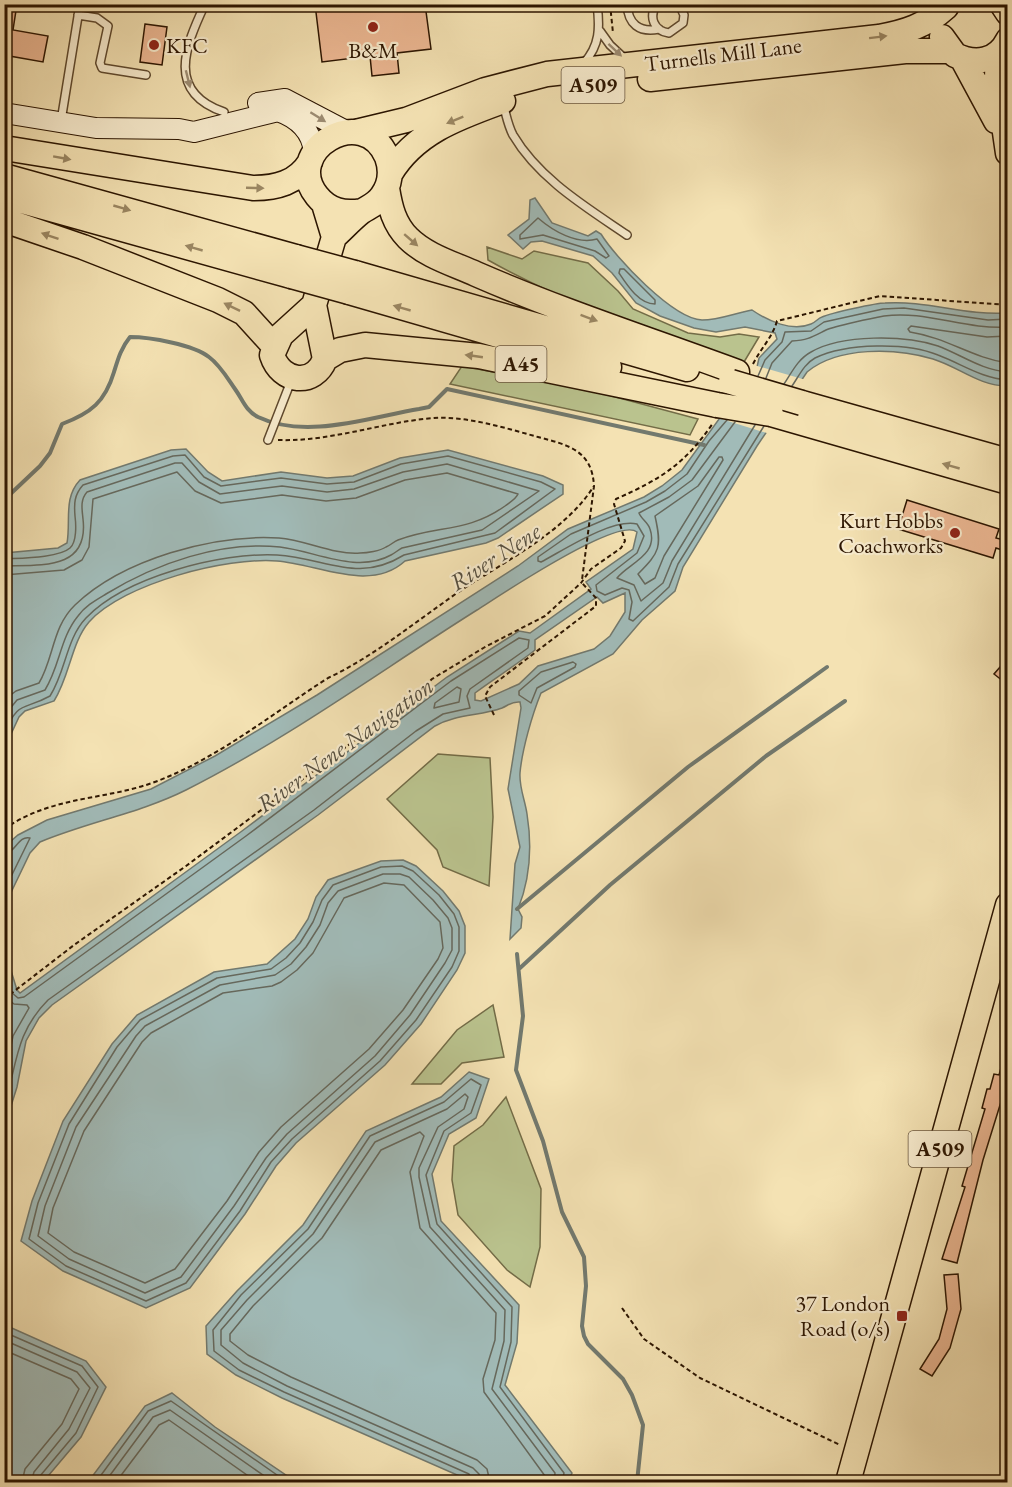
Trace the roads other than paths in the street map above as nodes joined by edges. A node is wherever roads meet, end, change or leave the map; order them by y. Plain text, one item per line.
1 (80, 4) edge
2 (205, 4) edge
3 (597, 4) edge
4 (627, 4) edge
5 (657, 4) edge
6 (679, 4) edge
7 (1002, 4) edge
8 (947, 6) edge
9 (1008, 13) edge
10 (78, 15) junction
11 (659, 29) junction
12 (600, 31) junction
13 (1004, 46) edge
14 (956, 55) junction
15 (634, 64) junction
16 (576, 71) junction
17 (146, 75) dead end
18 (502, 102) junction
19 (224, 112) junction
20 (4, 113) edge
21 (61, 122) junction
22 (179, 129) junction
23 (352, 132) junction
24 (1006, 145) edge
25 (4, 148) edge
26 (312, 157) junction
27 (4, 176) edge
28 (389, 181) junction
29 (4, 196) edge
30 (324, 204) junction
31 (362, 211) junction
32 (4, 220) edge
33 (627, 235) dead end
34 (334, 237) junction
35 (294, 266) junction
36 (314, 305) junction
37 (274, 346) junction
38 (326, 358) junction
39 (292, 379) junction
40 (726, 390) junction
41 (792, 408) junction
42 (268, 440) road end
43 (1008, 461) edge
44 (1008, 482) edge
45 (1008, 905) edge
46 (848, 1482) edge

1 - 10 lane
2 -> 19 lane
3 - 12 lane
4 - 11 lane
5 - 11 lane
6 - 11 lane
7 - 9 highway
8 - 14 highway
15 -> 8 highway, Turnells Mill Lane / A509
10 - 17 lane
10 - 21 lane
12 -> 15 lane
12 - 16 lane
13 - 14 highway, Turnells Mill Lane
13 - 24 highway
14 - 18 highway, Turnells Mill Lane / A509
14 - 24 highway
15 - 16 highway, Turnells Mill Lane / A509
16 - 23 highway, Turnells Mill Lane / A509
18 -> 28 highway, Turnells Mill Lane / A509
18 - 33 lane
19 - 22 main road
19 -> 23 main road
20 - 21 main road
21 - 22 main road
22 - 26 main road
23 - 26 highway
23 - 28 highway
25 -> 26 highway
26 - 30 highway
27 -> 35 highway, A45
28 - 31 highway
28 -> 40 highway
35 -> 29 highway, A45
30 - 31 highway
30 - 34 highway
31 - 34 highway
37 -> 32 highway
34 - 36 highway
35 - 40 highway, A45, bridge
36 - 37 highway
36 - 38 highway
37 - 39 highway
38 - 39 highway
40 -> 38 highway, A45
39 - 42 lane
40 - 41 highway, A45, bridge
40 - 41 highway, A45, bridge
41 - 43 highway, A45
44 -> 41 highway, A45
45 - 46 highway, A509

